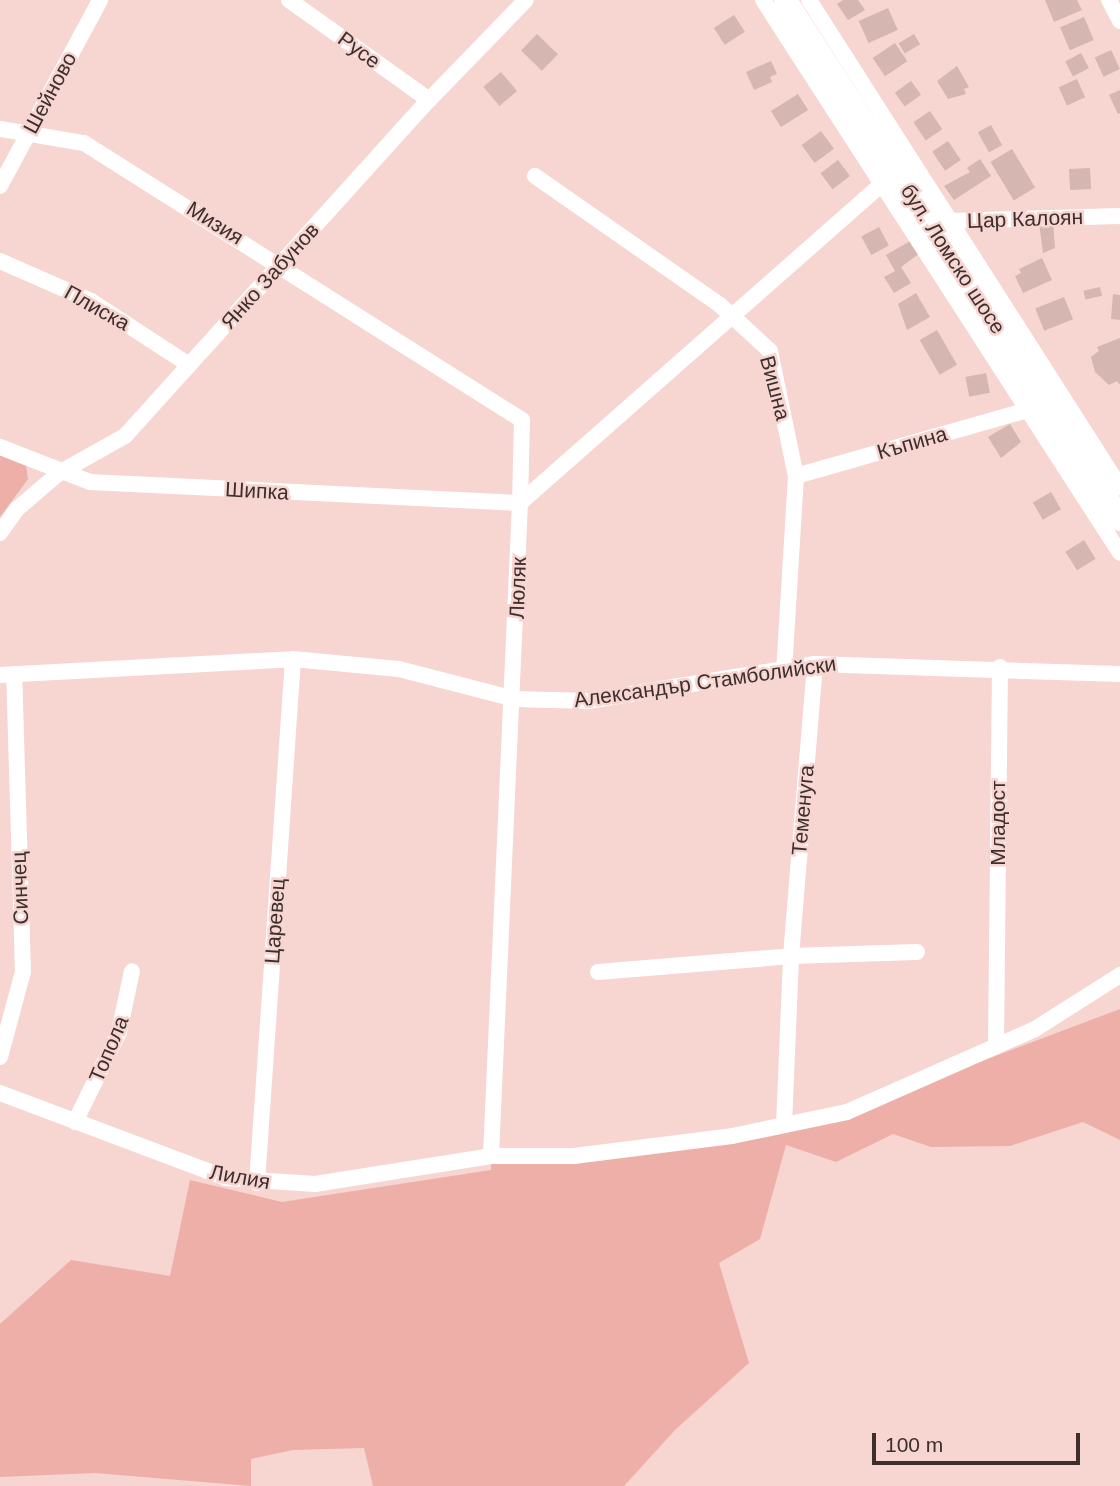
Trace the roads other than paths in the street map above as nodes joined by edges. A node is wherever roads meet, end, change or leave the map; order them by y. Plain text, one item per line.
1 (100, 0) edge
2 (289, 0) edge
3 (526, 0) edge
4 (764, 0) edge
5 (785, 0) edge
6 (809, 0) edge
7 (1109, 0) edge
8 (1120, 21) edge
9 (429, 100) junction
10 (0, 129) edge
11 (27, 135) junction
12 (536, 176) dead end
13 (883, 183) junction
14 (0, 186) edge
15 (1120, 216) edge
16 (953, 220) junction
17 (930, 222) junction
18 (936, 248) junction
19 (0, 261) edge
20 (282, 265) junction
21 (733, 317) junction
22 (189, 365) junction
23 (1028, 410) junction
24 (522, 420) joint
25 (0, 447) edge
26 (59, 474) junction
27 (796, 476) junction
28 (1120, 487) edge
29 (520, 503) junction
30 (1120, 519) edge
31 (0, 533) edge
32 (1120, 553) edge
33 (293, 659) junction
34 (815, 664) junction
35 (1000, 667) junction
36 (785, 671) junction
37 (7, 674) edge
38 (1120, 674) edge
39 (515, 699) junction
40 (917, 952) dead end
41 (791, 956) junction
42 (132, 971) dead end
43 (598, 972) dead end
44 (1120, 975) edge
45 (996, 1046) junction
46 (0, 1057) edge
47 (0, 1093) edge
48 (75, 1122) junction
49 (785, 1125) junction
50 (491, 1156) junction
51 (257, 1183) junction

1 - 11 street, Шейново
2 - 9 street, Русе
3 - 9 street, Янко Забунов
4 - 13 street
5 - 17 main road, бул. Ломско шосе
6 - 16 street
7 - 8 street
9 - 20 street, Янко Забунов
10 - 11 street, Мизия
11 - 14 street, Шейново
11 - 20 street, Мизия
12 - 21 street, Вишна
13 - 18 street
13 - 21 street
15 - 16 street, Цар Калоян
16 - 17 street, Цар Калоян
16 - 28 street
17 - 18 main road, бул. Ломско шосе
18 - 23 street
18 - 30 main road, бул. Ломско шосе
19 - 22 street, Плиска
20 - 22 street, Янко Забунов
20 - 24 street, Мизия
21 - 27 street, Вишна
21 - 29 street
22 - 26 street, Янко Забунов
23 - 27 street, Къпина
23 - 32 street
24 - 29 street, Люляк
25 - 26 street, Шипка
26 - 29 street, Шипка
26 - 31 street, Янко Забунов
27 - 36 street, Вишна
29 - 39 street, Люляк
33 - 37 street, Александър Стамболийски
33 - 39 street, Александър Стамболийски
33 - 51 street, Царевец
34 - 35 street, Александър Стамболийски
34 - 36 street, Александър Стамболийски
34 - 41 street, Теменуга
35 - 38 street, Александър Стамболийски
35 - 45 street, Младост
36 - 39 street, Александър Стамболийски
37 - 46 street, Синчец
39 - 50 street, Люляк
40 - 41 street
41 - 43 street
41 - 49 street, Теменуга
42 - 48 street, Топола
44 - 45 street, Лилия
45 - 49 street, Лилия
47 - 48 street, Лилия
48 - 51 street, Лилия
49 - 50 street, Лилия
50 - 51 street, Лилия

